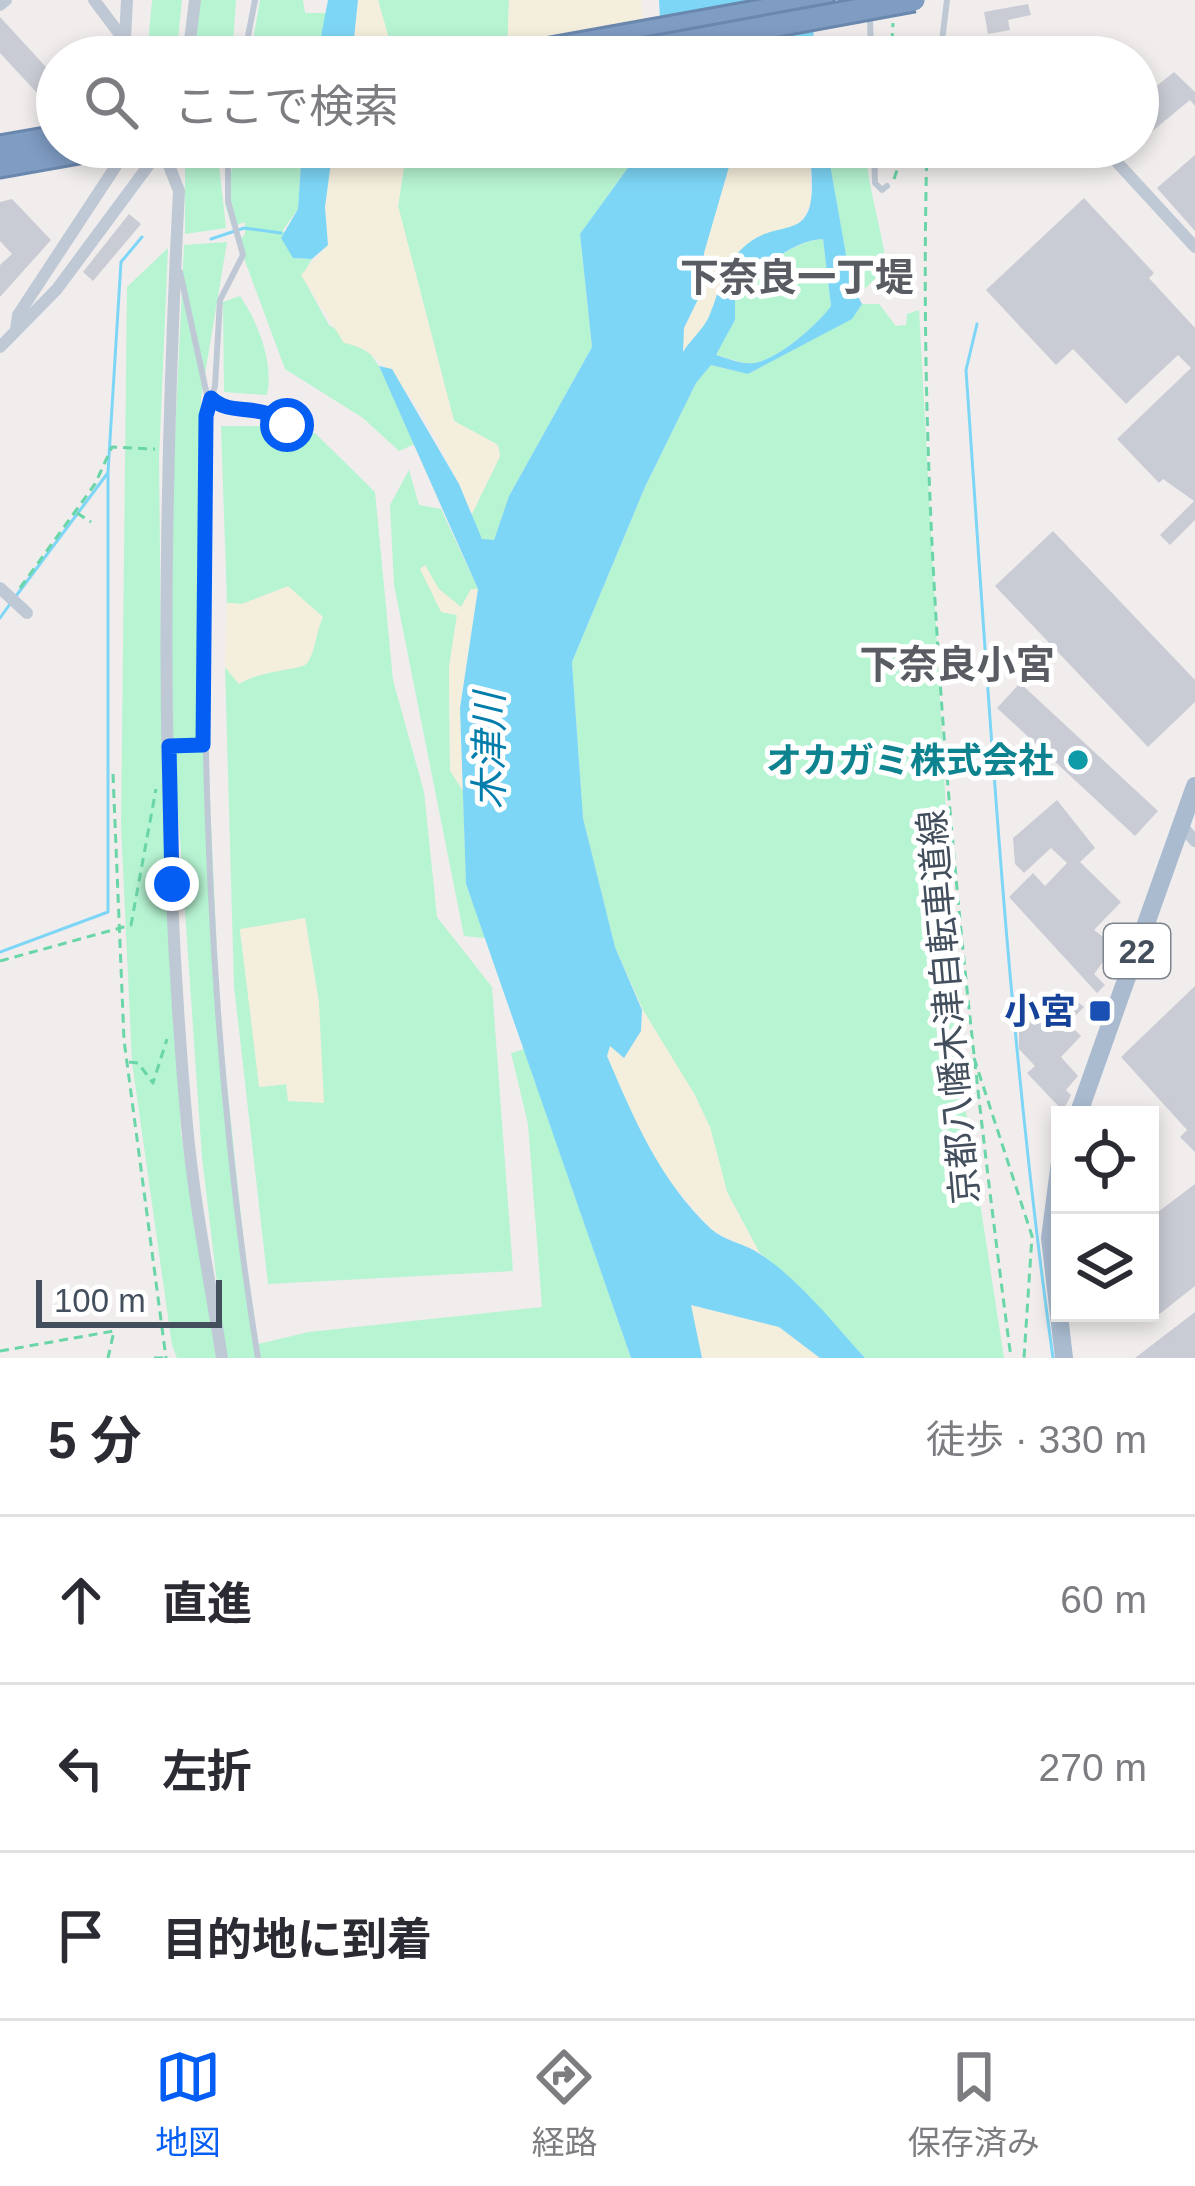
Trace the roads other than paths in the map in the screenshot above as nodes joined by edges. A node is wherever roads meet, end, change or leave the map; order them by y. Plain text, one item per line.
1 (94, 0) edge
2 (128, 0) edge
3 (195, 0) edge
4 (255, 0) edge
5 (822, 0) edge
6 (869, 0) edge
7 (947, 0) edge
8 (904, 6) edge
9 (121, 36) edge
10 (125, 36) edge
11 (191, 36) edge
12 (248, 36) edge
13 (622, 36) edge
14 (726, 36) edge
15 (870, 36) edge
16 (943, 36) edge
17 (36, 141) edge
18 (0, 147) edge
19 (36, 163) edge
20 (0, 166) edge
21 (105, 168) tunnel mouth
22 (148, 168) edge
23 (173, 168) edge
24 (227, 168) edge
25 (875, 168) edge
26 (1122, 168) edge
27 (887, 186) road end
28 (1195, 247) edge
29 (176, 264) junction
30 (16, 331) junction
31 (0, 347) edge
32 (211, 398) junction
33 (287, 425) dead end
34 (0, 588) edge
35 (27, 613) dead end
36 (1195, 786) edge
37 (1188, 833) edge
38 (1082, 1106) edge
39 (1053, 1214) edge
40 (222, 1358) edge
41 (258, 1358) edge
42 (1064, 1358) edge

1 - 9 street
2 - 10 street
3 - 11 street
4 - 12 lane
5 - 13 highway
6 - 15 lane
7 - 16 lane
8 - 14 highway, bridge
17 - 18 highway
19 - 20 highway
21 - 30 street
22 - 30 street
23 - 29 street
24 - 32 lane
25 - 27 lane
26 - 28 street
29 - 32 lane
29 - 40 street
30 - 31 street
32 - 33 lane
32 - 41 lane
34 - 35 street
36 - 37 main road, 22
37 - 38 main road, 22
39 - 42 main road

